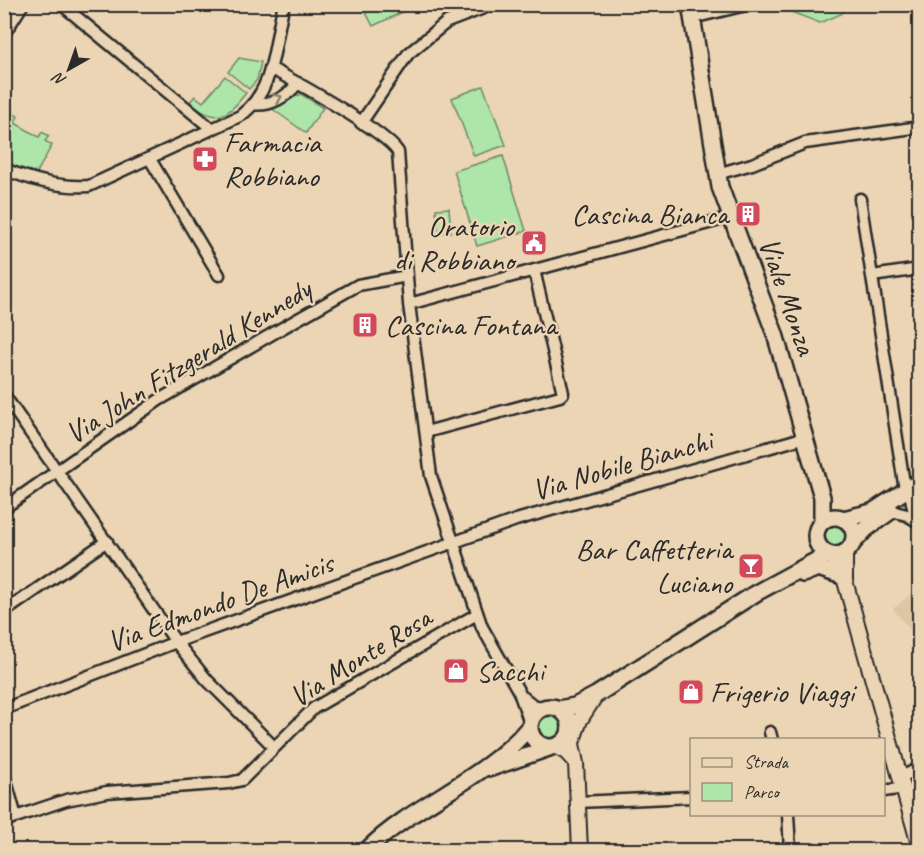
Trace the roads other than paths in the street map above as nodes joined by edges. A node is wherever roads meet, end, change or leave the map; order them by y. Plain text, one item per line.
1 (23, 4) edge
2 (61, 4) edge
3 (284, 4) edge
4 (494, 4) edge
5 (750, 4) edge
6 (691, 11) edge
7 (4, 34) edge
8 (270, 68) junction
9 (298, 83) junction
10 (253, 104) junction
11 (362, 123) junction
12 (920, 127) edge
13 (212, 129) junction
14 (150, 159) junction
15 (4, 169) edge
16 (717, 174) junction
17 (860, 199) dead end
18 (731, 217) junction
19 (920, 269) edge
20 (534, 270) junction
21 (219, 275) dead end
22 (407, 276) junction
23 (872, 276) junction
24 (409, 304) junction
25 (4, 395) edge
26 (426, 432) junction
27 (806, 437) junction
28 (58, 471) junction
29 (920, 481) edge
30 (912, 494) edge
31 (822, 497) junction
32 (4, 508) edge
33 (891, 511) junction
34 (841, 518) junction
35 (917, 520) edge
36 (819, 529) junction
37 (106, 541) junction
38 (454, 542) junction
39 (839, 551) junction
40 (844, 579) junction
41 (762, 591) junction
42 (4, 612) edge
43 (477, 614) junction
44 (176, 642) junction
45 (519, 692) junction
46 (596, 695) junction
47 (4, 709) edge
48 (551, 709) junction
49 (530, 725) junction
50 (569, 726) junction
51 (573, 746) junction
52 (274, 747) junction
53 (552, 747) junction
54 (576, 763) junction
55 (920, 768) edge
56 (4, 774) edge
57 (474, 775) junction
58 (903, 783) junction
59 (885, 791) edge
60 (690, 797) edge
61 (578, 802) junction
62 (788, 816) edge
63 (16, 817) junction
64 (4, 821) edge
65 (920, 848) edge
66 (367, 850) edge
67 (580, 850) edge
68 (790, 850) edge

1 - 7 street
2 - 13 street
3 - 8 street
4 - 11 street
5 - 6 street
6 - 16 main road, Viale Monza
8 - 9 street
8 - 10 street
10 -> 9 street
9 - 11 street
10 - 13 street
11 - 22 street
12 - 16 street
13 - 14 street
14 - 15 street
14 - 21 street
16 - 18 main road, Viale Monza
17 - 23 street
18 - 20 street
18 - 27 main road, Viale Monza
19 - 23 street
20 - 24 street
20 - 26 street
22 - 24 street
22 - 28 street, Via John Fitzgerald Kennedy
23 - 30 street
24 - 26 street
25 - 28 street
26 - 38 street
27 - 31 main road, Viale Monza
27 - 38 street, Via Nobile Bianchi
28 - 32 street, Via John Fitzgerald Kennedy
28 - 37 street
29 - 30 main road
30 - 33 main road
30 - 34 main road
30 - 35 street
31 - 34 main road, Viale Monza
31 - 36 main road, Viale Monza
33 - 35 street
33 - 39 main road
34 - 36 main road
34 - 39 main road, Viale Monza
36 - 39 main road
36 - 41 main road
37 - 42 street
37 - 44 street
38 - 43 street
38 - 44 street, Via Edmondo De Amicis
39 - 40 street
39 - 41 main road
40 - 41 main road
40 - 58 street
41 - 46 main road
43 - 45 street
43 - 52 street, Via Monte Rosa
44 - 47 street, Via Edmondo De Amicis
44 - 52 street
45 - 48 street
45 - 49 street
46 - 48 main road
46 - 50 main road
46 - 51 street
48 - 49 main road
48 - 50 main road
49 - 53 main road
49 - 57 main road
50 - 51 street
50 - 53 main road
51 - 54 street
52 - 63 street, Via Monte Rosa
53 - 54 street
53 - 57 main road
54 - 61 street
55 - 58 street
56 - 63 street
57 - 66 main road
58 - 59 street
58 - 65 street
60 - 61 street
61 - 67 street
62 - 68 street
63 - 64 street, Via Monte Rosa

